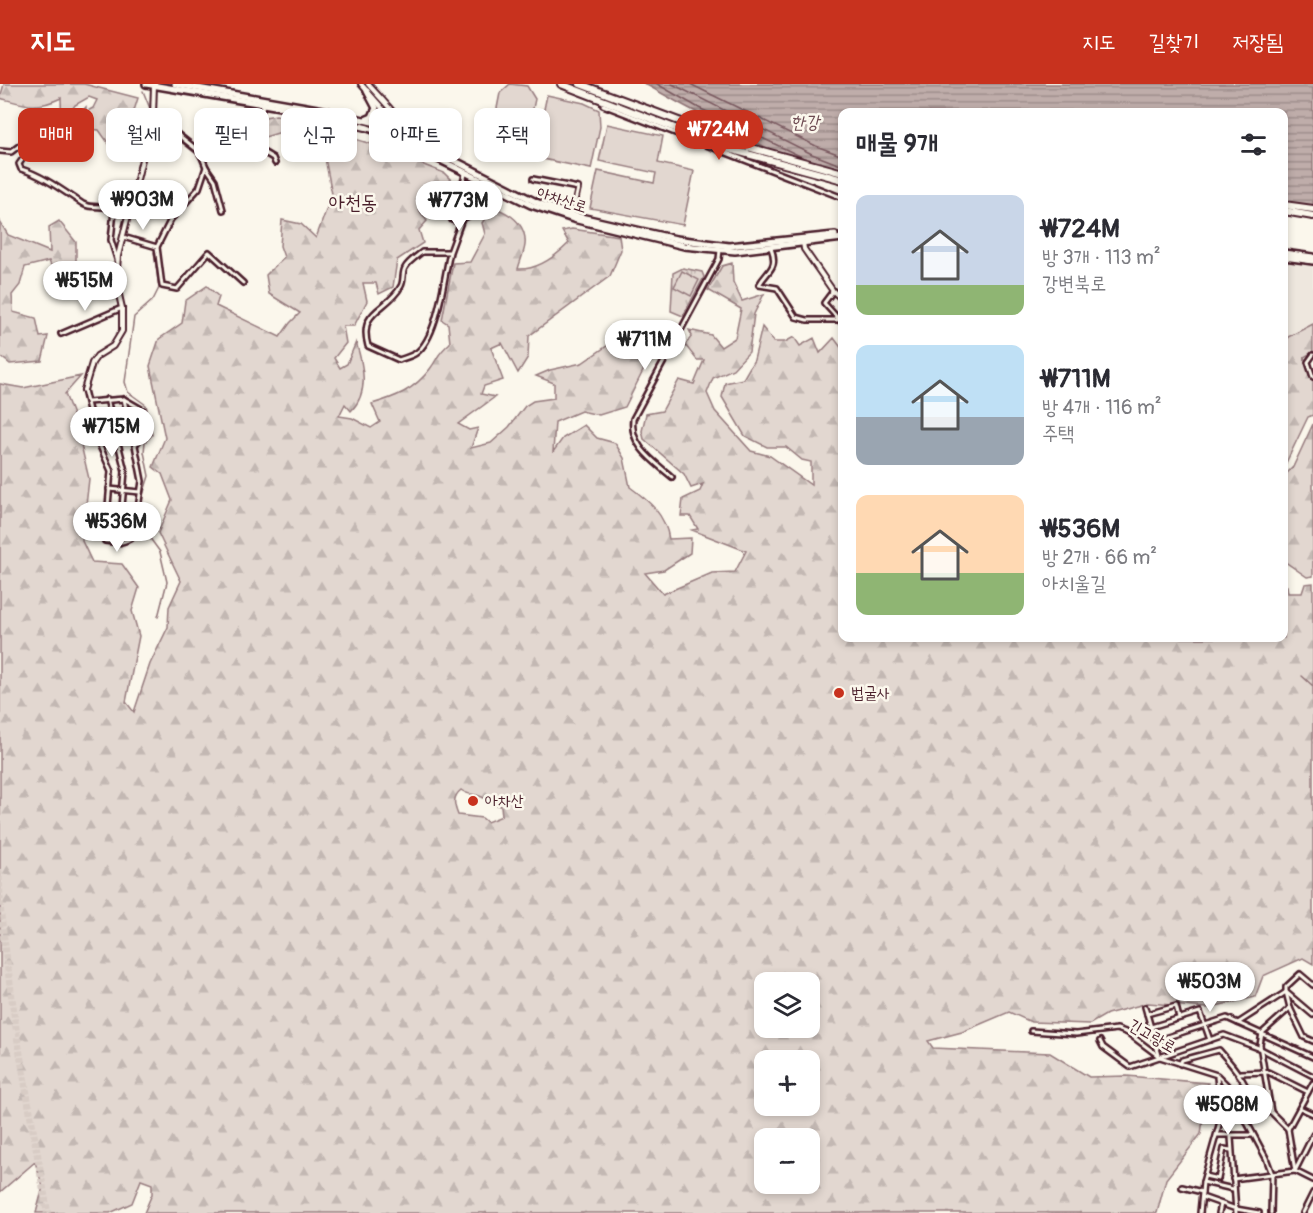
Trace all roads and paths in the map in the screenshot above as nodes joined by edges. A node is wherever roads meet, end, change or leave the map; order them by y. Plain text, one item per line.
1 (146, 84) edge
2 (175, 84) edge
3 (361, 84) edge
4 (561, 84) edge
5 (580, 84) edge
6 (154, 85) edge
7 (367, 87) edge
8 (604, 100) junction
9 (263, 104) junction
10 (153, 108) edge
11 (382, 108) edge
12 (387, 108) edge
13 (364, 120) junction
14 (369, 122) edge
15 (369, 128) edge
16 (182, 138) edge
17 (0, 151) edge
18 (141, 162) edge
19 (447, 162) edge
20 (455, 162) edge
21 (275, 163) dead end
22 (206, 167) junction
23 (465, 172) junction
24 (838, 172) edge
25 (534, 179) dead end
26 (838, 179) edge
27 (478, 180) junction
28 (133, 194) junction
29 (838, 196) edge
30 (1288, 206) edge
31 (1313, 209) edge
32 (223, 210) dead end
33 (114, 211) junction
34 (1288, 213) edge
35 (572, 214) junction
36 (1313, 216) edge
37 (462, 219) junction
38 (123, 237) junction
39 (838, 237) edge
40 (803, 241) junction
41 (695, 245) junction
42 (770, 246) junction
43 (157, 247) junction
44 (720, 249) junction
45 (729, 249) junction
46 (450, 252) junction
47 (1288, 254) edge
48 (1313, 257) edge
49 (1288, 258) edge
50 (118, 261) junction
51 (1313, 261) edge
52 (243, 283) dead end
53 (833, 291) junction
54 (838, 296) edge
55 (122, 308) junction
56 (837, 320) joint
57 (61, 334) dead end
58 (1313, 355) edge
59 (1313, 377) edge
60 (84, 390) joint
61 (107, 399) junction
62 (124, 399) junction
63 (88, 402) junction
64 (130, 428) junction
65 (115, 431) junction
66 (95, 435) junction
67 (135, 445) junction
68 (672, 477) dead end
69 (109, 489) junction
70 (124, 490) junction
71 (140, 492) junction
72 (119, 543) junction
73 (1313, 985) edge
74 (1286, 992) junction
75 (1145, 1007) dead end
76 (1290, 1008) junction
77 (1147, 1014) junction
78 (1313, 1015) edge
79 (1179, 1018) junction
80 (1238, 1023) junction
81 (1205, 1025) junction
82 (1151, 1027) junction
83 (1031, 1032) dead end
84 (1263, 1033) junction
85 (1210, 1040) junction
86 (1100, 1041) dead end
87 (1155, 1041) junction
88 (1313, 1041) edge
89 (1261, 1049) junction
90 (1160, 1057) junction
91 (1313, 1057) edge
92 (1180, 1065) junction
93 (1264, 1071) junction
94 (1240, 1074) junction
95 (1217, 1075) junction
96 (1313, 1076) edge
97 (1313, 1083) edge
98 (1308, 1092) junction
99 (1300, 1108) junction
100 (1271, 1112) junction
101 (1255, 1114) junction
102 (1313, 1114) edge
103 (1244, 1118) junction
104 (1288, 1129) junction
105 (1217, 1135) junction
106 (1253, 1135) junction
107 (1313, 1135) edge
108 (1232, 1137) junction
109 (1311, 1145) edge
110 (1231, 1150) junction
111 (1295, 1171) junction
112 (1272, 1174) junction
113 (1205, 1176) junction
114 (1233, 1179) junction
115 (1313, 1180) edge
116 (1203, 1182) junction
117 (1182, 1187) dead end
118 (1233, 1189) junction
119 (1313, 1193) edge
120 (1202, 1195) junction
121 (1221, 1204) junction
122 (1236, 1211) edge
123 (1200, 1213) edge
124 (1219, 1213) edge
125 (1259, 1213) edge
126 (1271, 1213) edge
127 (1303, 1213) edge

1 - 6 main road, 아차산로
2 - 13 main road, 아차산로
3 - 7 street
4 - 8 highway
5 - 8 highway
6 - 9 main road, 아차산로
6 - 10 street
7 - 11 street
7 - 12 street
7 - 13 main road
8 - 24 highway
8 - 26 highway
8 - 29 street
9 - 15 main road, 아차산로
9 - 21 street
13 - 14 main road, 아차산로
16 - 22 street
17 - 33 street
18 - 28 street
19 - 23 main road, 아차산로
20 - 35 main road, 아차산로
22 - 32 street
22 - 43 street
23 - 27 main road, 아차산로
23 - 37 street
25 - 35 street
27 - 37 street
27 - 41 main road, 아차산로
28 - 33 street
28 - 38 street
30 - 31 highway
33 - 50 street
34 - 36 highway
35 - 41 main road, 아차산로
37 - 46 street
38 - 43 street
38 - 50 street
39 - 40 main road, 아차산로
40 - 42 main road, 아차산로
40 - 45 main road, 아차산로
40 - 53 street
41 - 44 main road, 아차산로
42 - 45 main road, 아차산로
42 - 56 street
43 - 52 street
44 - 45 main road, 아차산로
44 - 68 street
46 - 46 street
47 - 48 main road
49 - 51 main road
50 - 55 street
53 - 54 street
53 - 56 street
55 - 57 street
55 - 60 street
58 - 59 street
60 - 63 street
61 - 62 street
61 - 63 street
61 - 65 street
62 - 64 street
62 - 67 street
63 - 66 street
64 - 65 street
64 - 67 street
65 - 66 street
65 - 70 street
66 - 69 street
67 - 71 street
69 - 70 street
69 - 72 street
70 - 71 street
70 - 72 street
71 - 72 street
73 - 74 street
74 - 76 street
74 - 78 street
74 - 80 street
75 - 77 street
76 - 84 street
76 - 88 street
77 - 79 street
77 - 82 street
79 - 81 street
79 - 82 street
80 - 81 street
80 - 84 street
81 - 85 street
81 - 87 street
82 - 87 street
83 - 90 street, 긴고랑로
84 - 89 street
84 - 91 street
85 - 89 street
85 - 90 street
86 - 90 street
87 - 90 street
89 - 93 street
89 - 96 street
90 - 92 street, 긴고랑로
92 - 94 street
92 - 95 street, 긴고랑로
93 - 94 street
93 - 98 street
93 - 100 street
94 - 101 street
95 - 103 street
95 - 105 street
97 - 98 street
98 - 99 street
99 - 102 street
99 - 104 street
100 - 101 street
100 - 104 street
101 - 103 street
103 - 106 street
104 - 111 street
105 - 108 street
105 - 113 street
106 - 108 street
106 - 112 street
107 - 109 street
108 - 110 street
109 - 111 street
110 - 113 street
110 - 114 street
111 - 112 street
111 - 115 street
112 - 114 street
112 - 126 street
113 - 116 street
114 - 118 street
116 - 118 street
116 - 120 street
117 - 120 street
118 - 122 street
119 - 127 street
120 - 121 street
120 - 123 street
121 - 122 street
121 - 124 street
122 - 125 street

